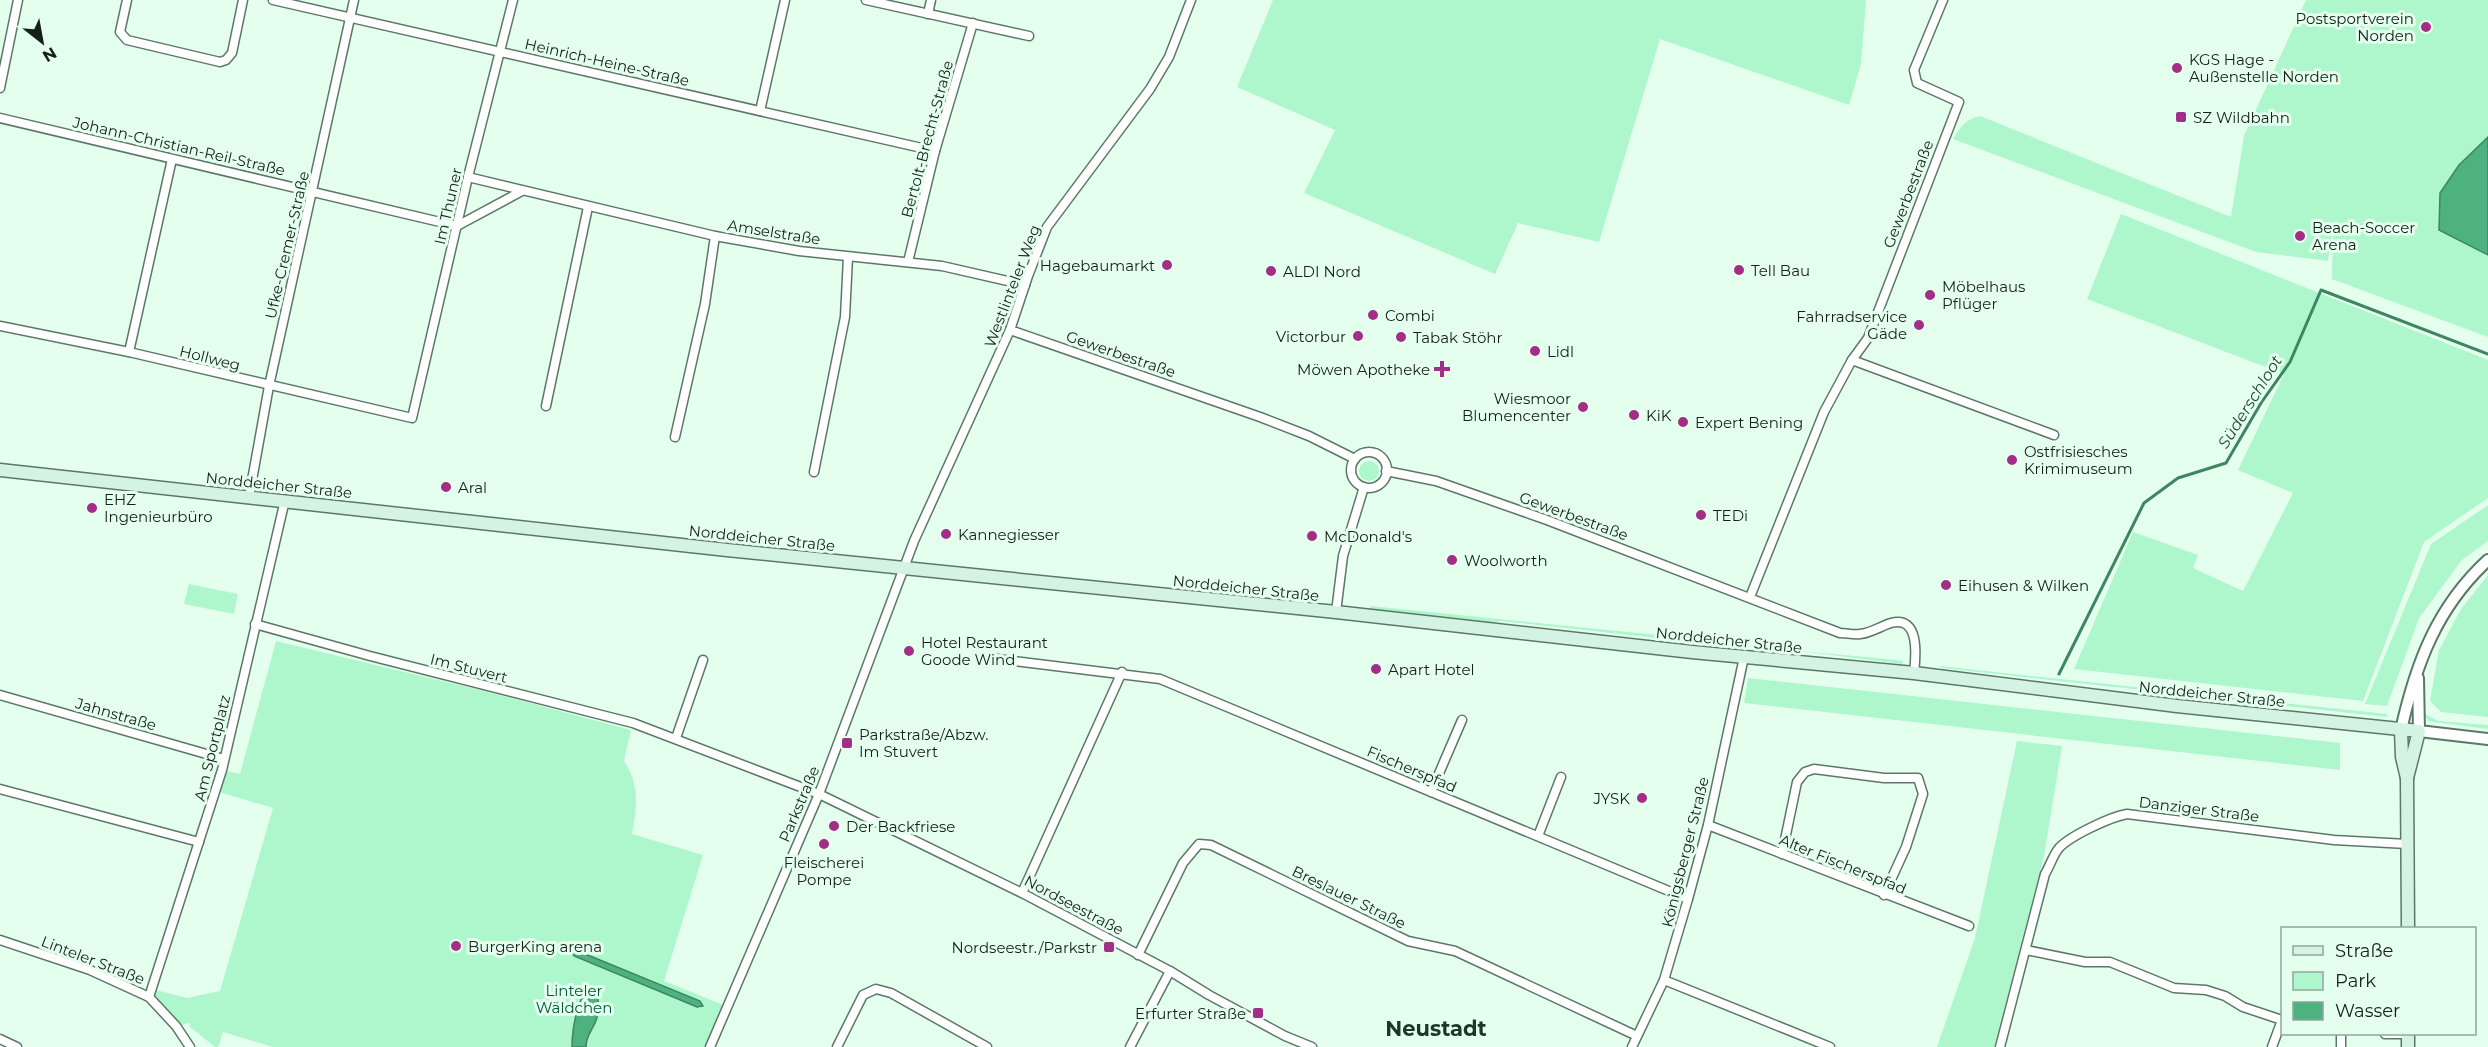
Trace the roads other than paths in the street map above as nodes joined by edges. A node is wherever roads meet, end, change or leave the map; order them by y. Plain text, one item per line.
1 (18, 0) edge
2 (127, 0) edge
3 (243, 0) edge
4 (273, 0) edge
5 (354, 0) edge
6 (513, 0) edge
7 (785, 0) edge
8 (866, 0) edge
9 (931, 0) edge
10 (1191, 0) edge
11 (1943, 0) edge
12 (928, 14) junction
13 (350, 16) junction
14 (973, 23) junction
15 (1029, 36) dead end
16 (500, 51) junction
17 (0, 85) edge
18 (760, 111) junction
19 (0, 118) edge
20 (935, 151) junction
21 (172, 159) junction
22 (468, 177) junction
23 (313, 191) junction
24 (522, 191) junction
25 (588, 207) junction
26 (457, 226) junction
27 (715, 236) junction
28 (848, 257) junction
29 (908, 262) junction
30 (1025, 285) junction
31 (0, 326) edge
32 (1010, 330) junction
33 (129, 352) junction
34 (1852, 360) junction
35 (268, 386) junction
36 (546, 406) dead end
37 (412, 418) joint
38 (2054, 435) dead end
39 (675, 437) dead end
40 (1355, 459) junction
41 (0, 470) edge
42 (1386, 471) junction
43 (814, 472) dead end
44 (1364, 487) junction
45 (249, 497) junction
46 (285, 500) junction
47 (2488, 560) edge
48 (904, 567) junction
49 (1750, 597) junction
50 (1336, 612) junction
51 (255, 624) junction
52 (1744, 657) junction
53 (997, 659) dead end
54 (703, 660) dead end
55 (1122, 672) junction
56 (2418, 672) junction
57 (1914, 673) junction
58 (0, 695) edge
59 (1462, 720) dead end
60 (2401, 730) junction
61 (2419, 731) junction
62 (676, 738) junction
63 (2488, 739) edge
64 (224, 759) junction
65 (1561, 777) dead end
66 (2407, 778) junction
67 (0, 789) edge
68 (1431, 792) junction
69 (819, 794) junction
70 (1708, 825) junction
71 (1538, 836) junction
72 (199, 842) junction
73 (2408, 844) junction
74 (1782, 854) junction
75 (1022, 893) junction
76 (1884, 895) junction
77 (1688, 899) junction
78 (1969, 926) dead end
79 (2408, 927) edge
80 (0, 940) edge
81 (2026, 950) junction
82 (1138, 955) junction
83 (1170, 971) junction
84 (1664, 980) junction
85 (149, 997) junction
86 (2281, 1020) edge
87 (2281, 1023) edge
88 (2391, 1035) edge
89 (1637, 1036) junction
90 (2408, 1038) edge
91 (0, 1039) edge
92 (17, 1047) edge
93 (190, 1047) edge
94 (710, 1047) edge
95 (837, 1047) edge
96 (987, 1047) edge
97 (1130, 1047) edge
98 (1312, 1047) edge
99 (1632, 1047) edge
100 (1830, 1047) edge
101 (2000, 1047) edge
102 (2272, 1047) edge

1 - 17 street
2 - 3 street
4 - 13 street, Heinrich-Heine-Straße
5 - 13 street, Ufke-Cremer-Straße
6 - 16 street, Im Thuner
7 - 18 street
8 - 12 street
9 - 12 street
10 - 30 street, Westlinteler Weg
11 - 34 street, Gewerbestraße
12 - 14 street
13 - 16 street, Heinrich-Heine-Straße
13 - 23 street, Ufke-Cremer-Straße
14 - 15 street
14 - 20 street, Bertolt-Brecht-Straße
16 - 18 street, Heinrich-Heine-Straße
16 - 22 street, Im Thuner
18 - 20 street, Heinrich-Heine-Straße
19 - 21 street, Johann-Christian-Reil-Straße
20 - 29 street, Bertolt-Brecht-Straße
21 - 23 street, Johann-Christian-Reil-Straße
21 - 33 street
22 - 24 street, Amselstraße
22 - 26 street, Im Thuner
23 - 26 street, Johann-Christian-Reil-Straße
23 - 35 street, Ufke-Cremer-Straße
24 - 25 street, Amselstraße
24 - 26 street
25 - 27 street, Amselstraße
25 - 36 street
26 - 37 street, Im Thuner
27 - 28 street, Amselstraße
27 - 39 street
28 - 29 street, Amselstraße
28 - 43 street
29 - 30 street, Amselstraße
30 - 32 street, Westlinteler Weg
31 - 33 street, Hollweg
32 - 40 street, Gewerbestraße
32 - 48 street, Westlinteler Weg
33 - 35 street, Hollweg
34 - 38 street
34 - 49 street, Gewerbestraße
35 - 37 street, Hollweg
35 - 45 street, Ufke-Cremer-Straße
40 - 42 street, Gewerbestraße
40 - 44 street
41 - 45 main road, Norddeicher Straße
42 - 44 street
42 - 49 street, Gewerbestraße
44 - 50 street
45 - 46 main road, Norddeicher Straße
46 - 48 main road, Norddeicher Straße
46 - 51 street, Am Sportplatz
47 - 56 street
48 - 50 main road, Norddeicher Straße
48 - 69 street, Parkstraße
49 - 57 street, Gewerbestraße
50 - 52 main road, Norddeicher Straße
51 - 62 street, Im Stuvert
51 - 64 street, Am Sportplatz
52 - 57 main road, Norddeicher Straße
52 - 70 street, Königsberger Straße
53 - 55 street, Fischerspfad
54 - 62 street
55 - 68 street, Fischerspfad
55 - 75 street
56 - 60 street
56 - 61 street
57 - 60 main road, Norddeicher Straße
58 - 64 street, Jahnstraße
59 - 68 street
60 - 61 main road, Norddeicher Straße
60 - 66 main road
61 - 63 street, Norddeicher Straße
61 - 66 main road
62 - 69 street, Im Stuvert
64 - 72 street, Am Sportplatz
65 - 71 street
66 - 73 main road
67 - 72 street
68 - 71 street, Fischerspfad
69 - 75 street, Nordseestraße
69 - 94 street, Parkstraße
70 - 74 street, Alter Fischerspfad
70 - 77 street, Königsberger Straße
71 - 77 street, Fischerspfad
72 - 85 street, Am Sportplatz
73 - 79 main road
73 - 81 street, Danziger Straße
74 - 76 street, Alter Fischerspfad
74 - 76 street
75 - 82 street, Nordseestraße
76 - 78 street, Alter Fischerspfad
77 - 84 street, Königsberger Straße
80 - 85 street, Linteler Straße
81 - 86 street
81 - 101 street, Danziger Straße
82 - 83 street, Nordseestraße
82 - 89 street, Breslauer Straße
83 - 97 street
83 - 98 street, Nordseestraße
84 - 89 street, Königsberger Straße
84 - 100 street
85 - 93 street, Linteler Straße
87 - 102 street
88 - 90 street
89 - 99 street, Königsberger Straße
91 - 92 street
95 - 96 street

